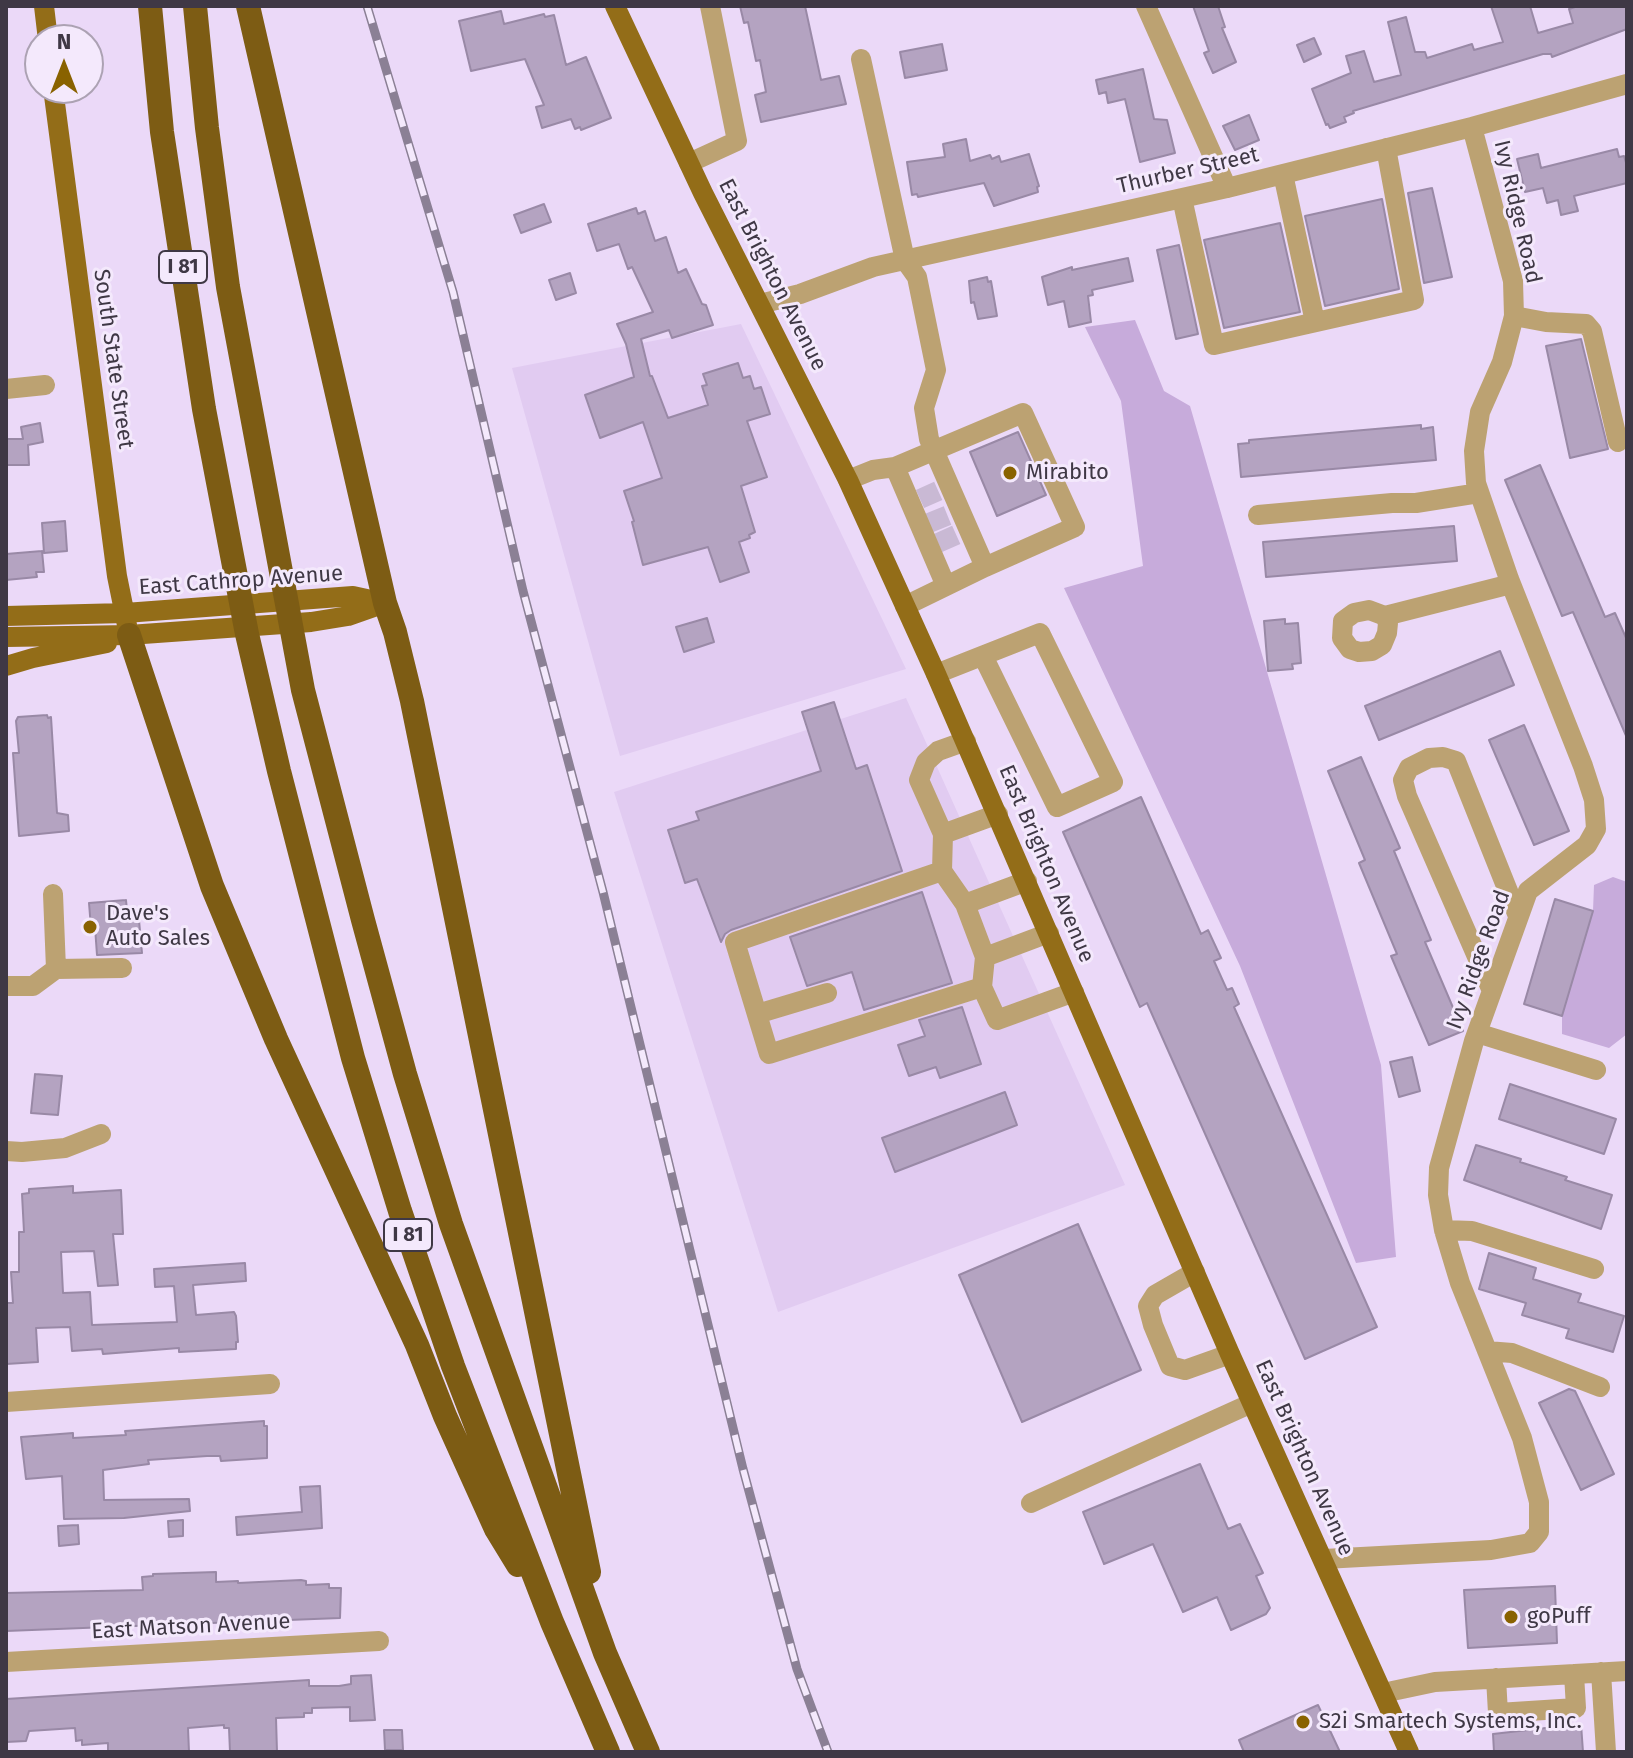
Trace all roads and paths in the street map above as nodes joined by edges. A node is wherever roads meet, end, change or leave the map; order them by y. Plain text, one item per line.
1 (150, 6) edge
2 (195, 6) edge
3 (248, 6) edge
4 (615, 6) edge
5 (710, 6) edge
6 (1146, 6) edge
7 (861, 59) dead end
8 (1627, 84) edge
9 (55, 104) edge
10 (1472, 127) junction
11 (1386, 148) junction
12 (689, 163) junction
13 (1283, 174) junction
14 (1227, 188) junction
15 (1182, 198) junction
16 (905, 260) junction
17 (760, 304) junction
18 (1514, 316) junction
19 (1315, 322) junction
20 (45, 385) dead end
21 (6, 389) edge
22 (1618, 442) dead end
23 (934, 450) junction
24 (895, 467) junction
25 (848, 480) junction
26 (1479, 493) junction
27 (1258, 515) dead end
28 (985, 567) junction
29 (1511, 584) junction
30 (946, 586) junction
31 (385, 603) junction
32 (905, 606) junction
33 (6, 616) edge
34 (1385, 616) dead end
35 (127, 624) junction
36 (6, 637) edge
37 (983, 656) junction
38 (6, 666) edge
39 (936, 674) junction
40 (966, 741) junction
41 (998, 814) junction
42 (943, 834) junction
43 (942, 871) junction
44 (1027, 881) junction
45 (53, 894) dead end
46 (965, 904) junction
47 (1518, 916) junction
48 (1049, 933) junction
49 (985, 957) junction
50 (122, 968) dead end
51 (56, 969) junction
52 (6, 986) edge
53 (982, 987) junction
54 (1492, 991) junction
55 (1074, 992) junction
56 (827, 993) dead end
57 (757, 1014) junction
58 (1477, 1033) junction
59 (1596, 1070) dead end
60 (101, 1134) dead end
61 (6, 1151) edge
62 (1444, 1230) junction
63 (1594, 1269) dead end
64 (1195, 1272) junction
65 (1487, 1351) junction
66 (1230, 1354) junction
67 (270, 1384) dead end
68 (1600, 1387) dead end
69 (6, 1402) edge
70 (1252, 1403) junction
71 (1031, 1503) dead end
72 (1324, 1559) junction
73 (552, 1622) junction
74 (379, 1641) dead end
75 (605, 1653) junction
76 (6, 1662) edge
77 (1627, 1671) edge
78 (1601, 1672) junction
79 (1574, 1674) junction
80 (1496, 1678) junction
81 (1383, 1693) junction
82 (608, 1752) edge
83 (648, 1752) edge
84 (1409, 1752) edge
85 (1606, 1752) edge

1 - 73 highway, I 81
2 - 75 highway, I 81
3 - 31 highway
4 - 12 main road, East Brighton Avenue
5 - 12 street
6 - 14 street
7 - 16 street
8 - 10 street, Thurber Street
9 - 35 main road, South State Street
10 - 11 street, Thurber Street
10 - 18 street, Ivy Ridge Road
11 - 13 street, Thurber Street
11 - 19 street
12 - 17 main road, East Brighton Avenue
13 - 14 street, Thurber Street
13 - 19 street
14 - 15 street, Thurber Street
15 - 16 street, Thurber Street
15 - 19 street
16 - 17 street, Thurber Street
16 - 23 street
17 - 25 main road, East Brighton Avenue
18 - 22 street
18 - 26 street, Ivy Ridge Road
20 - 21 street
23 - 24 street
23 - 28 street
23 - 28 street
24 - 25 street
24 - 30 street
25 - 32 main road, East Brighton Avenue
26 - 27 street
26 - 29 street, Ivy Ridge Road
28 - 30 street
29 - 34 street
29 - 47 street, Ivy Ridge Road
30 - 32 street
31 - 35 main road, East Cathrop Avenue
31 - 75 highway
32 - 39 main road, East Brighton Avenue
33 - 35 main road, East Cathrop Avenue
35 - 36 main road, East Cathrop Avenue
35 - 38 main road
35 - 73 highway
37 - 37 street
37 - 39 street
39 - 40 main road, East Brighton Avenue
40 - 41 main road, East Brighton Avenue
40 - 42 street
41 - 42 street
41 - 44 main road, East Brighton Avenue
42 - 43 street
43 - 46 street
43 - 57 street
44 - 46 street
44 - 48 main road, East Brighton Avenue
45 - 51 street
46 - 49 street
47 - 54 street, Ivy Ridge Road
47 - 54 street
48 - 49 street
48 - 55 main road, East Brighton Avenue
49 - 53 street
50 - 51 street
51 - 52 street
53 - 55 street
53 - 57 street
54 - 58 street, Ivy Ridge Road
55 - 64 main road, East Brighton Avenue
56 - 57 street
58 - 59 street
58 - 62 street, Ivy Ridge Road
60 - 61 street
62 - 63 street
62 - 65 street, Ivy Ridge Road
64 - 66 main road, East Brighton Avenue
64 - 66 street
65 - 68 street
65 - 72 street, Ivy Ridge Road
66 - 70 main road, East Brighton Avenue
67 - 69 street
70 - 71 street
70 - 72 main road, East Brighton Avenue
72 - 81 main road, East Brighton Avenue
73 - 82 highway, I 81
74 - 76 street, East Matson Avenue
75 - 83 highway, I 81
77 - 78 street
78 - 79 street
78 - 85 street
79 - 80 street
79 - 80 street
80 - 81 street
81 - 84 main road, East Brighton Avenue

